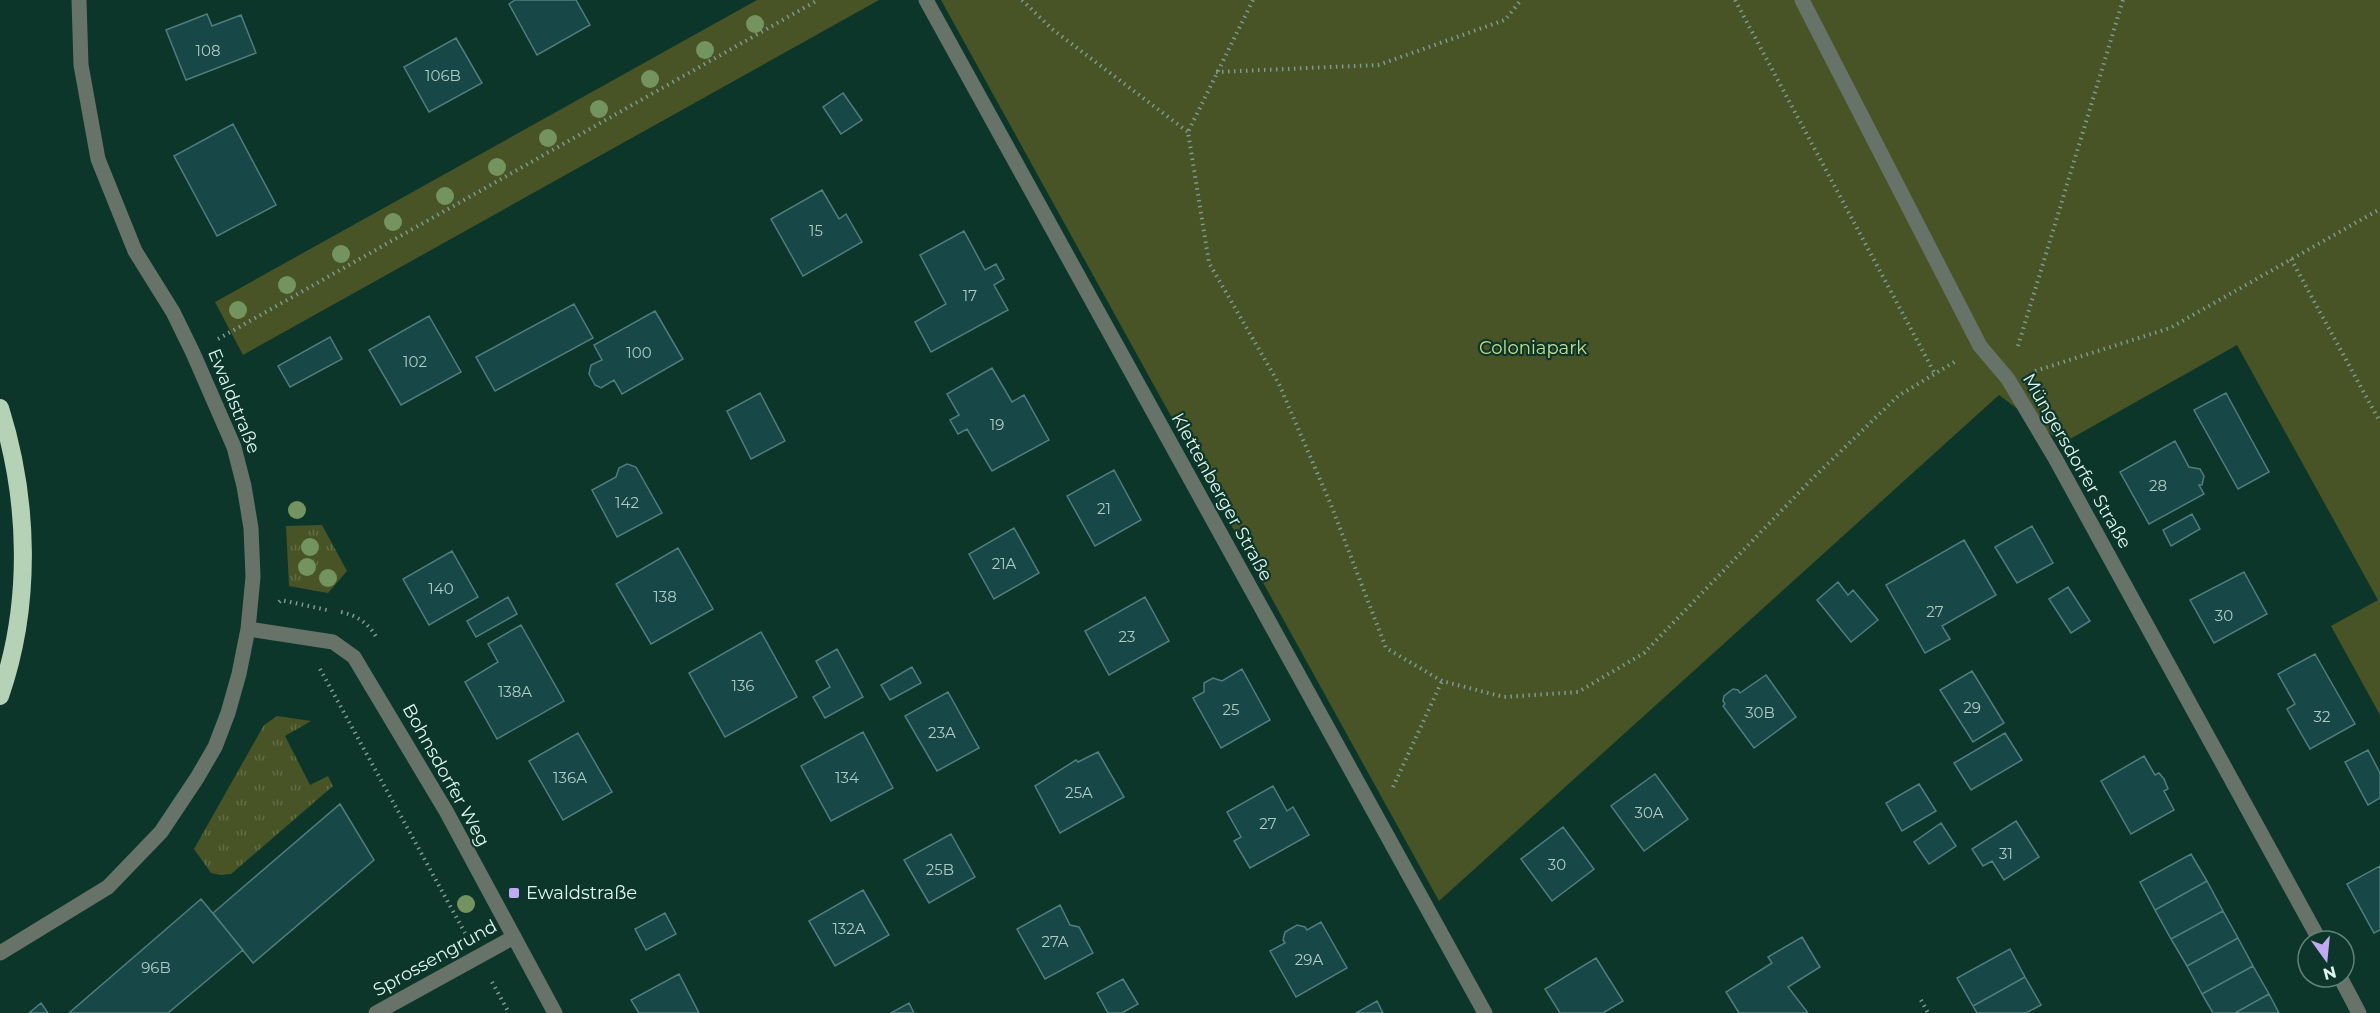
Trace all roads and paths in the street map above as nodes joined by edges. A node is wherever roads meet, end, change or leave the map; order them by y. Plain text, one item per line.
1 (79, 0) edge
2 (818, 0) edge
3 (926, 0) edge
4 (1022, 0) edge
5 (1253, 0) edge
6 (1521, 0) edge
7 (1735, 0) edge
8 (1802, 0) edge
9 (2123, 0) edge
10 (1216, 72) junction
11 (1188, 132) junction
12 (2380, 209) edge
13 (2291, 259) junction
14 (1980, 346) junction
15 (193, 352) junction
16 (1935, 374) junction
17 (2008, 379) junction
18 (0, 408) edge
19 (2380, 422) edge
20 (248, 629) junction
21 (323, 674) dead end
22 (1442, 681) junction
23 (0, 696) edge
24 (1378, 820) junction
25 (2313, 929) edge
26 (514, 937) junction
27 (0, 953) edge
28 (478, 957) junction
29 (2346, 989) edge
30 (1921, 1000) dead end
31 (376, 1013) edge
32 (509, 1013) edge
33 (555, 1013) edge
34 (1485, 1013) edge
35 (1928, 1013) edge
36 (2359, 1013) edge

1 - 15 street, Ewaldstraße
2 - 15 path
3 - 24 street, Klettenberger Straße
4 - 11 path
5 - 10 path
6 - 10 path
7 - 16 path
8 - 14 street, Müngersdorfer Straße
9 - 17 path
10 - 11 path
11 - 22 path
12 - 13 path
13 - 17 path
13 - 19 path
14 - 16 path
14 - 17 street, Müngersdorfer Straße
15 - 20 street, Ewaldstraße
16 - 22 path
17 - 25 street, Müngersdorfer Straße
18 - 23 highway
20 - 26 street, Bohnsdorfer Weg
20 - 27 street, Ewaldstraße
21 - 28 path
22 - 24 path
24 - 34 street, Klettenberger Straße
26 - 28 street, Sprossengrund
26 - 33 street, Bohnsdorfer Weg
28 - 31 street, Sprossengrund
28 - 32 path
29 - 36 street
30 - 35 path

